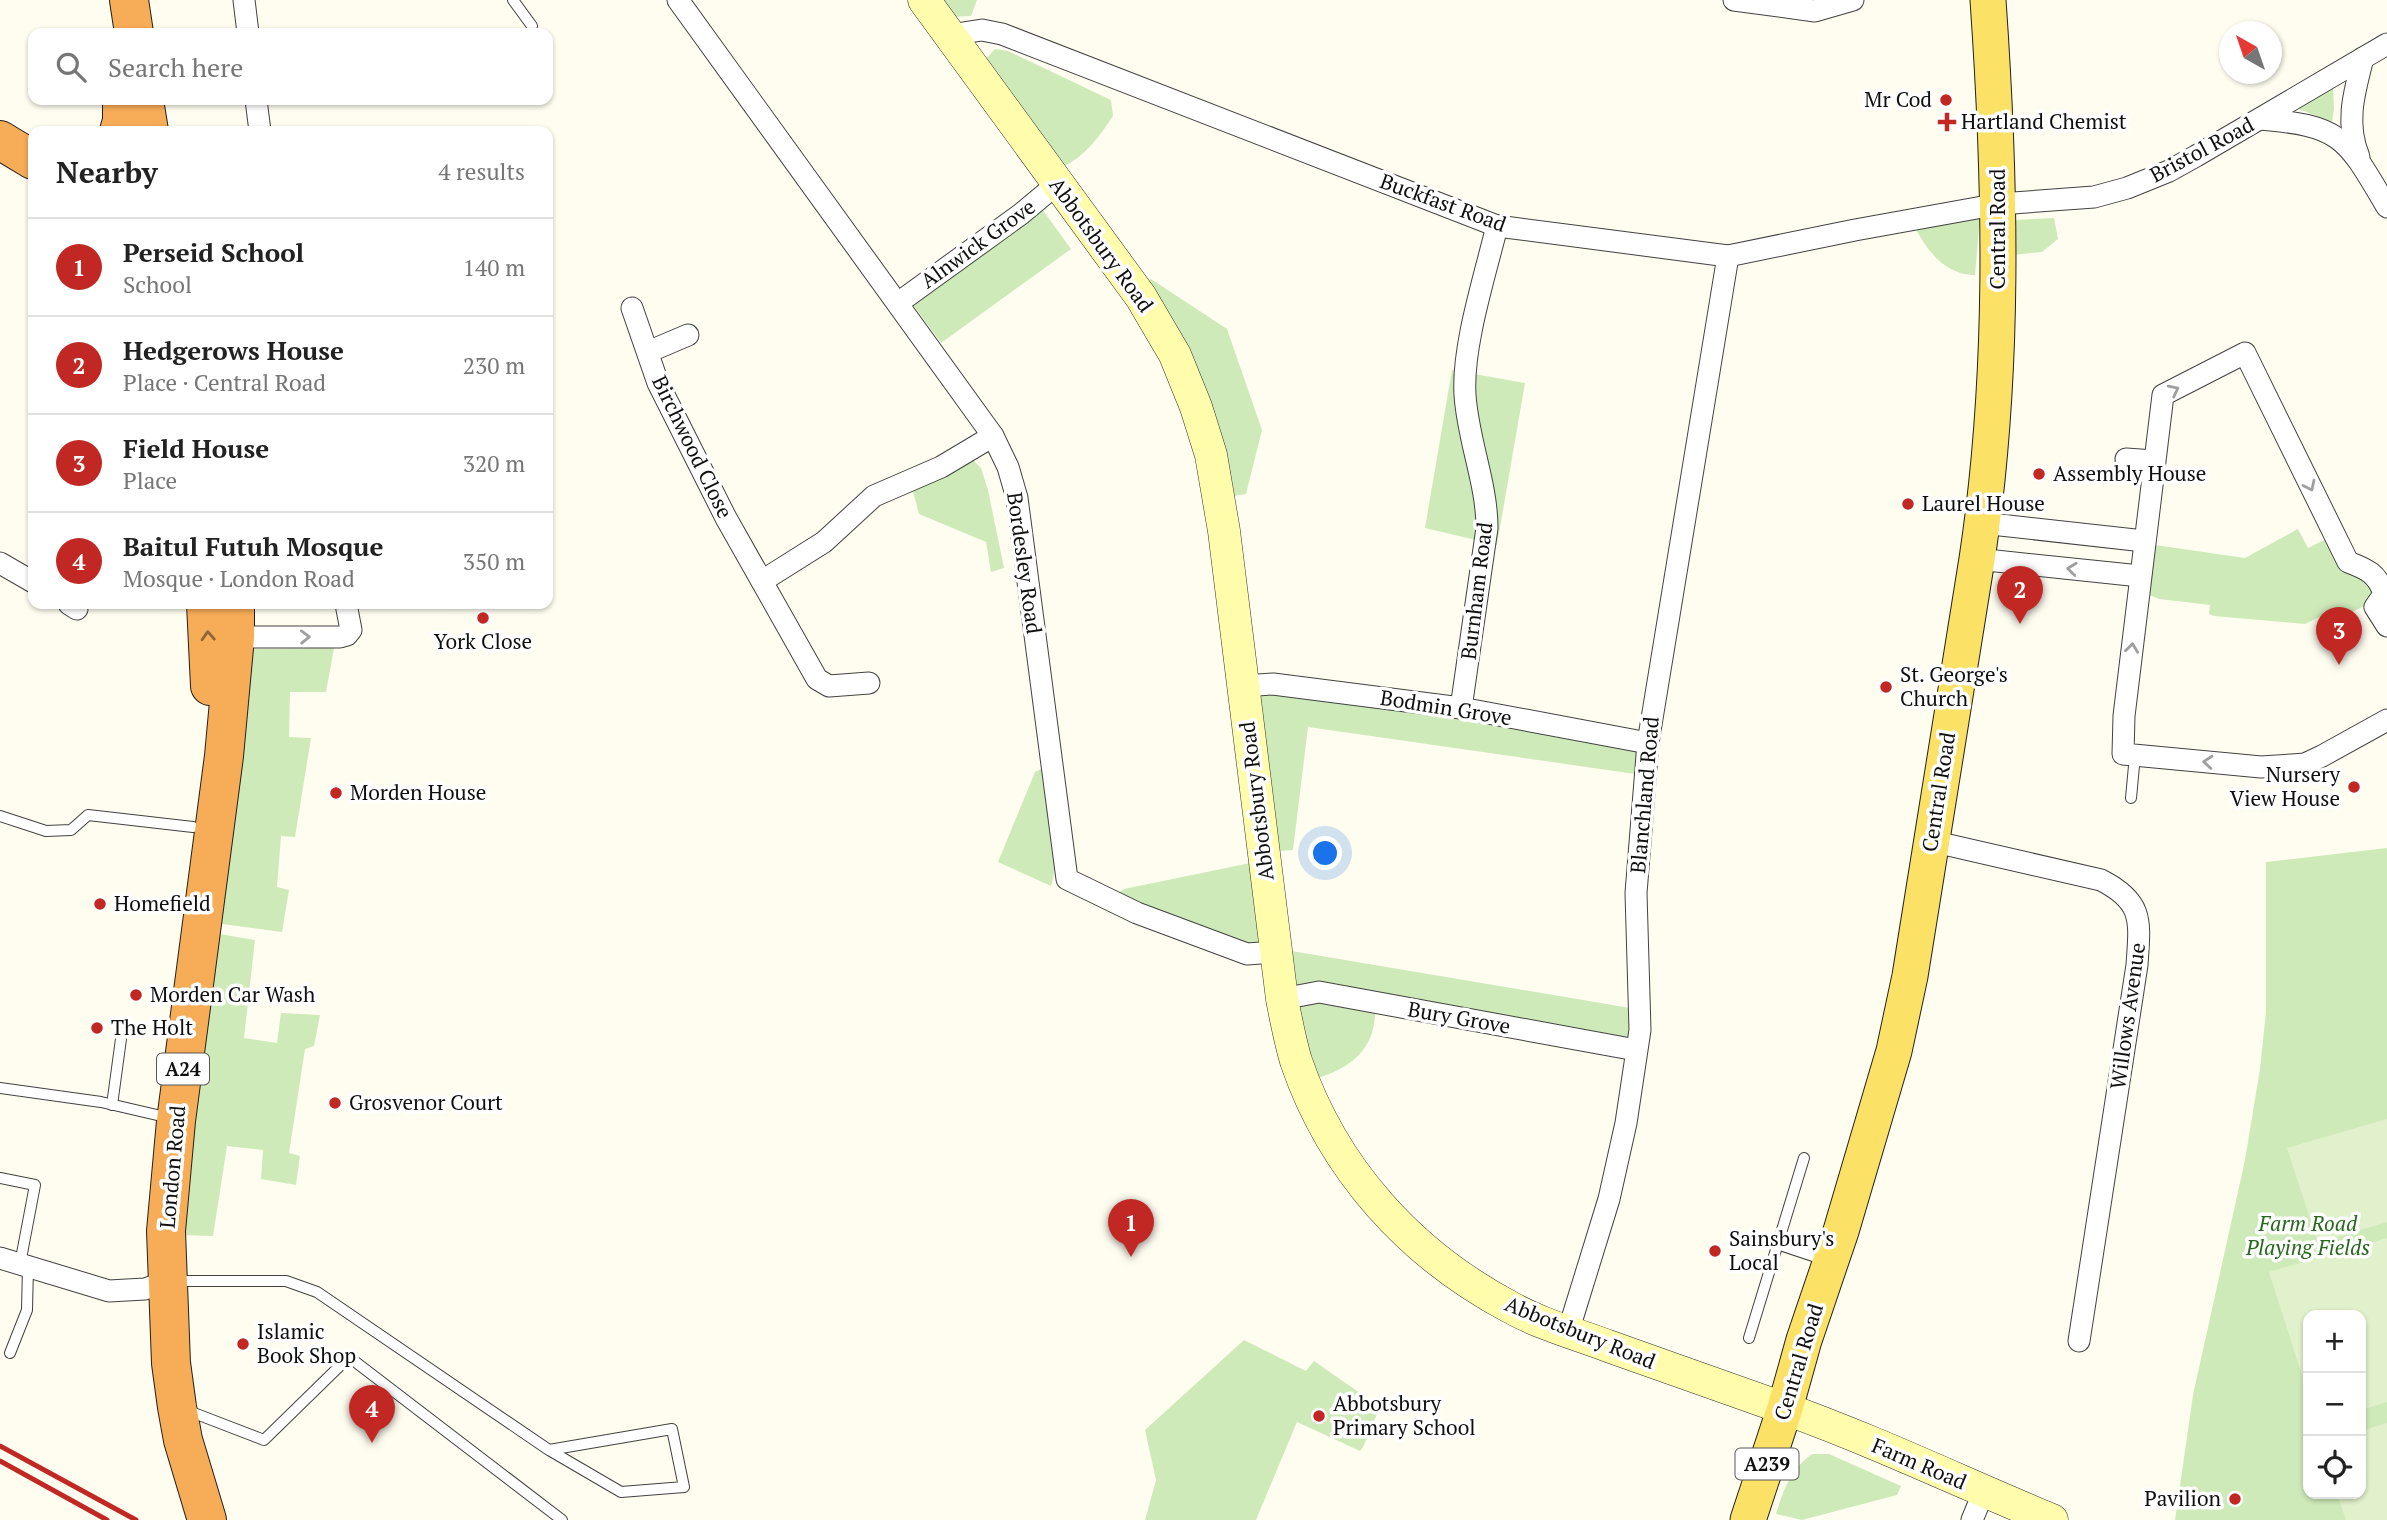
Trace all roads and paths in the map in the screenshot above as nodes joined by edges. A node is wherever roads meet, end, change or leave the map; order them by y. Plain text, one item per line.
1 (115, 0) edge
2 (129, 0) edge
3 (244, 0) edge
4 (513, 0) edge
5 (678, 0) edge
6 (924, 0) edge
7 (1734, 0) edge
8 (1853, 0) edge
9 (1988, 0) edge
10 (532, 26) dead end
11 (114, 28) edge
12 (133, 28) edge
13 (247, 28) edge
14 (950, 35) junction
15 (2387, 44) edge
16 (2363, 58) junction
17 (122, 105) edge
18 (145, 105) edge
19 (257, 105) edge
20 (2260, 119) junction
21 (120, 126) edge
22 (148, 126) edge
23 (259, 126) edge
24 (0, 140) edge
25 (28, 157) edge
26 (2361, 163) junction
27 (1057, 184) junction
28 (1999, 204) junction
29 (2387, 207) edge
30 (1496, 226) junction
31 (1728, 256) junction
32 (898, 303) junction
33 (632, 308) dead end
34 (688, 335) dead end
35 (648, 352) junction
36 (993, 436) junction
37 (2154, 456) junction
38 (2126, 459) dead end
39 (1982, 523) junction
40 (2144, 541) junction
41 (1977, 559) junction
42 (0, 564) edge
43 (2140, 576) junction
44 (28, 579) edge
45 (762, 581) junction
46 (206, 609) edge
47 (347, 609) edge
48 (235, 620) edge
49 (2387, 626) edge
50 (869, 682) dead end
51 (1244, 686) junction
52 (1461, 708) junction
53 (2387, 720) edge
54 (1648, 743) junction
55 (2135, 755) junction
56 (2132, 798) dead end
57 (0, 816) edge
58 (194, 827) junction
59 (1931, 841) junction
60 (1277, 952) junction
61 (1282, 999) junction
62 (121, 1039) dead end
63 (1636, 1050) junction
64 (0, 1088) edge
65 (113, 1105) junction
66 (156, 1115) junction
67 (1804, 1158) dead end
68 (0, 1178) edge
69 (1777, 1244) junction
70 (1831, 1262) junction
71 (16, 1263) edge
72 (156, 1285) junction
73 (1568, 1332) junction
74 (1749, 1338) dead end
75 (2079, 1341) dead end
76 (10, 1353) dead end
77 (177, 1407) junction
78 (1785, 1408) junction
79 (549, 1450) junction
80 (1984, 1491) junction
81 (181, 1520) edge
82 (207, 1520) edge
83 (562, 1520) edge
84 (1748, 1520) edge
85 (1972, 1520) edge
86 (2052, 1520) edge

1 - 11 highway
2 - 12 highway
3 - 13 street
4 - 10 lane
5 - 32 street, Bordesley Road
6 - 14 street, Abbotsbury Road
7 - 8 street
9 - 28 main road, Central Road / A239
14 - 27 street, Abbotsbury Road
14 - 30 street, Buckfast Road
15 - 16 street, Bristol Road
16 - 20 street, Bristol Road
16 - 26 street
17 - 21 highway
18 - 22 highway
19 - 23 street
20 - 26 street
20 - 28 street, Bristol Road
24 - 25 highway
26 - 29 street
27 - 32 street, Alnwick Grove
27 - 51 street, Abbotsbury Road
28 - 31 street, Buckfast Road
28 - 39 main road, Central Road / A239
30 - 31 street, Buckfast Road
30 - 52 street, Burnham Road
31 - 54 street, Blanchland Road
32 - 36 street, Bordesley Road
33 - 35 street, Birchwood Close
34 - 35 street
35 - 45 street, Birchwood Close
36 - 45 street
36 - 60 street, Bordesley Road
37 - 38 street
37 - 40 street
37 -> 49 street
39 - 40 street
39 - 41 main road, Central Road / A239
40 - 43 street
43 -> 41 street
41 - 59 main road, Central Road / A239
42 - 44 street
55 -> 43 street
45 - 50 street, Birchwood Close
58 -> 46 highway, London Road / A24
48 -> 47 street
48 - 72 highway, London Road / A24
51 - 52 street, Bodmin Grove
51 - 60 street, Abbotsbury Road
52 - 54 street, Bodmin Grove
53 -> 55 street
54 - 63 street, Blanchland Road
55 - 56 lane
57 - 58 lane
58 - 66 highway, London Road / A24
59 - 70 main road, Central Road / A239
59 - 75 street, Willows Avenue
60 - 61 street, Abbotsbury Road
61 - 63 street, Bury Grove
61 - 73 street, Abbotsbury Road
62 - 65 lane
63 - 73 street, Blanchland Road
64 - 65 lane
65 - 66 lane
66 - 72 highway, London Road / A24
67 - 69 lane
68 - 71 lane
69 - 70 lane
69 - 74 lane
70 - 78 main road, Central Road / A239
71 - 72 street
71 - 76 lane
72 - 77 highway, London Road / A24
72 - 79 lane
72 - 81 highway, London Road / A24
73 - 78 street, Abbotsbury Road
77 - 82 highway, London Road / A24
77 - 83 lane
78 - 80 street, Farm Road
78 - 84 main road, Central Road / A239
79 - 79 lane
80 - 85 street
80 - 86 street, Farm Road

